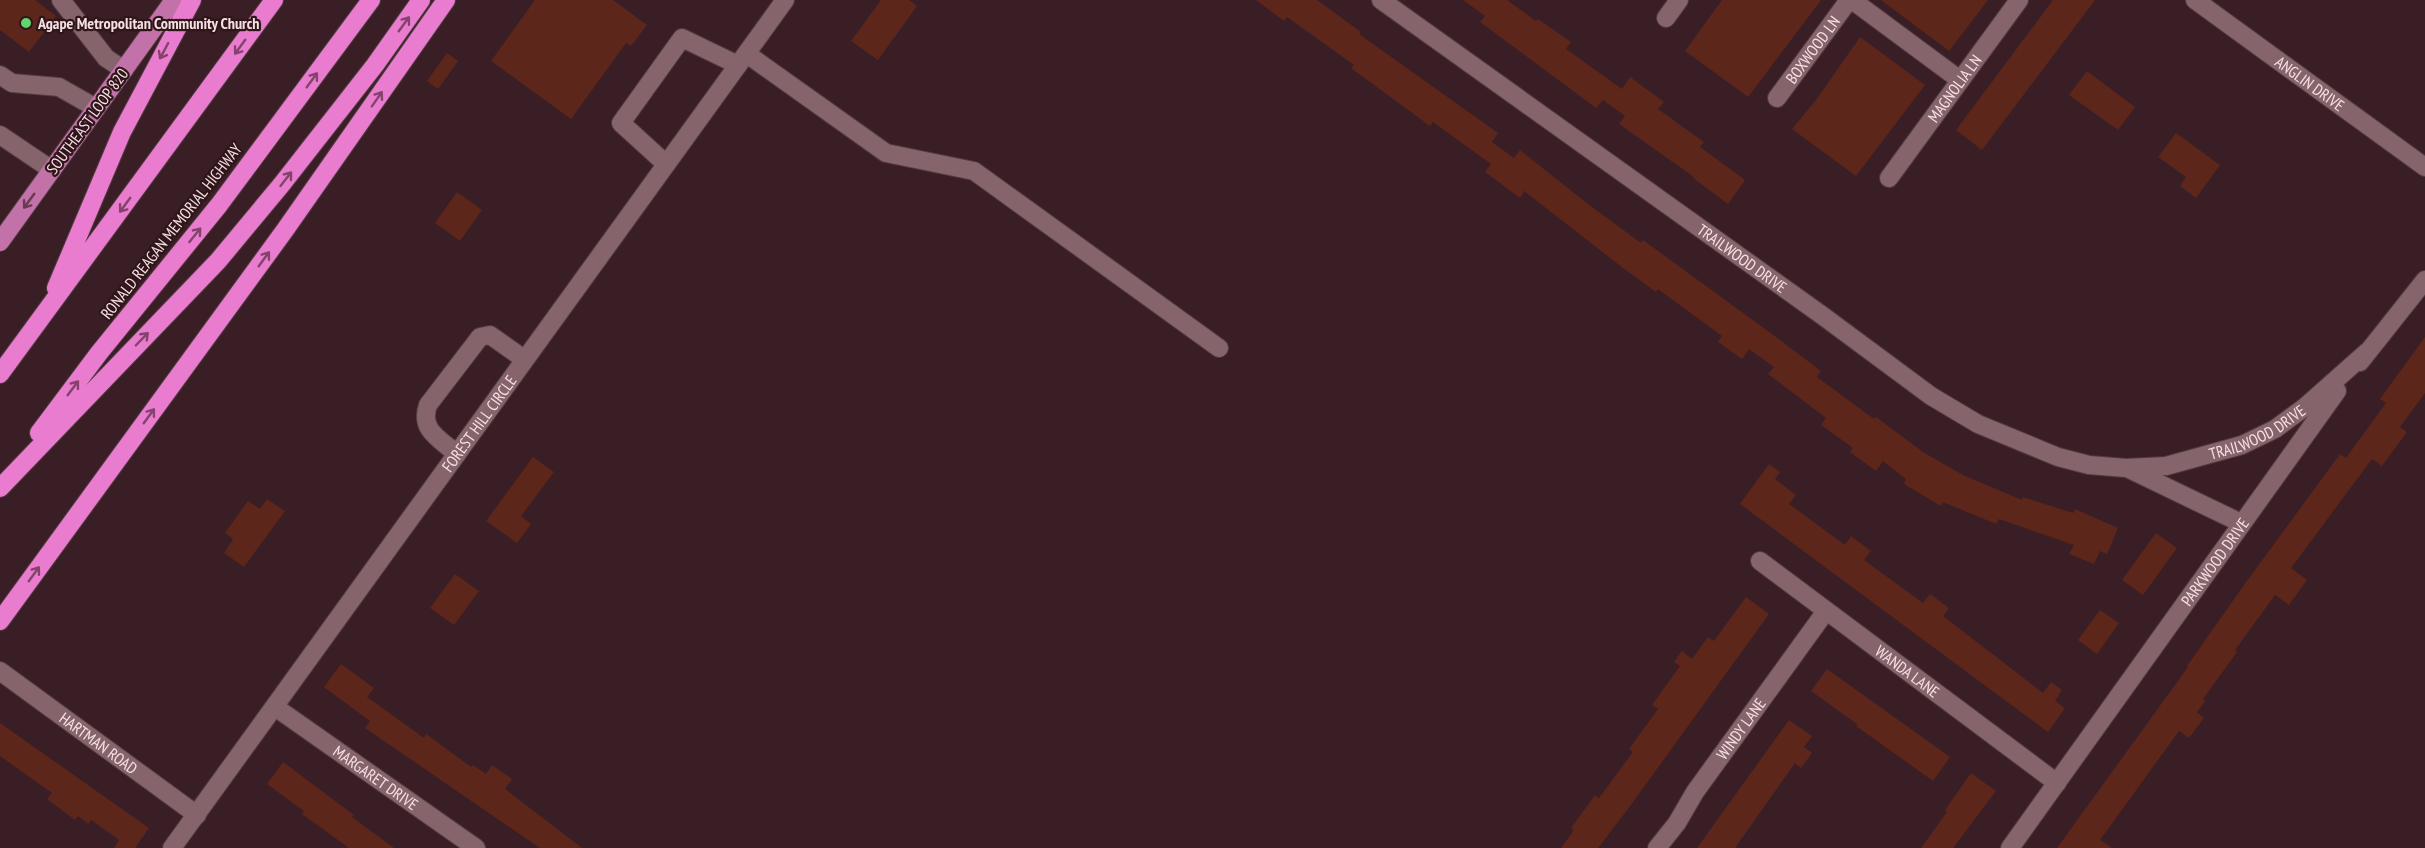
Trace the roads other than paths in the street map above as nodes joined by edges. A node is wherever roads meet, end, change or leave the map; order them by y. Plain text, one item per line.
1 (61, 0) edge
2 (174, 0) edge
3 (192, 0) edge
4 (274, 0) edge
5 (371, 0) edge
6 (421, 0) edge
7 (446, 0) edge
8 (785, 0) edge
9 (1381, 0) edge
10 (1679, 0) edge
11 (1850, 0) edge
12 (2019, 0) edge
13 (2196, 0) edge
14 (1666, 18) dead end
15 (743, 59) junction
16 (124, 70) junction
17 (0, 75) edge
18 (1960, 80) junction
19 (1777, 98) dead end
20 (96, 108) junction
21 (0, 135) edge
22 (666, 164) junction
23 (2425, 166) edge
24 (52, 170) junction
25 (1889, 178) dead end
26 (0, 242) edge
27 (2425, 280) edge
28 (46, 314) junction
29 (1219, 348) dead end
30 (2367, 352) junction
31 (524, 359) junction
32 (0, 374) edge
33 (457, 454) junction
34 (2126, 468) junction
35 (0, 487) edge
36 (2241, 523) junction
37 (1760, 561) dead end
38 (1826, 611) junction
39 (0, 621) edge
40 (0, 671) edge
41 (275, 707) junction
42 (2057, 783) junction
43 (196, 815) junction
44 (172, 848) edge
45 (476, 848) edge
46 (1657, 848) edge
47 (2010, 848) edge

1 - 16 street
2 - 16 main road, SOUTHEAST LOOP 820
3 -> 28 highway
4 -> 28 highway
35 -> 5 highway, RONALD REAGAN MEMORIAL HIGHWAY
35 -> 6 highway
39 -> 7 highway
8 - 15 street, FOREST HILL CIRCLE
9 - 34 street, TRAILWOOD DRIVE
10 - 14 street
11 - 18 street
11 - 19 street, BOXWOOD LN
12 - 18 street, MAGNOLIA LN
13 - 23 street, ANGLIN DRIVE
15 - 22 street, FOREST HILL CIRCLE
15 - 22 street
15 - 29 street
16 - 20 main road, SOUTHEAST LOOP 820
17 - 20 street
18 - 25 street, MAGNOLIA LN
20 - 24 main road, SOUTHEAST LOOP 820
21 - 24 street
22 - 31 street, FOREST HILL CIRCLE
24 -> 26 main road, SOUTHEAST LOOP 820
27 - 30 street, PARKWOOD DRIVE
28 - 32 highway
30 - 34 street, TRAILWOOD DRIVE
30 - 36 street, PARKWOOD DRIVE
31 - 33 street, FOREST HILL CIRCLE
31 - 33 street
33 - 41 street, FOREST HILL CIRCLE
34 - 36 street, TRAILWOOD DRIVE
36 - 42 street, PARKWOOD DRIVE
37 - 38 street, WANDA LANE
38 - 42 street, WANDA LANE
38 - 46 street, WINDY LANE
40 - 43 street, HARTMAN ROAD
41 - 43 street, FOREST HILL CIRCLE
41 - 45 street, MARGARET DRIVE
42 - 47 street, PARKWOOD DRIVE
43 - 44 street, FOREST HILL CIRCLE

